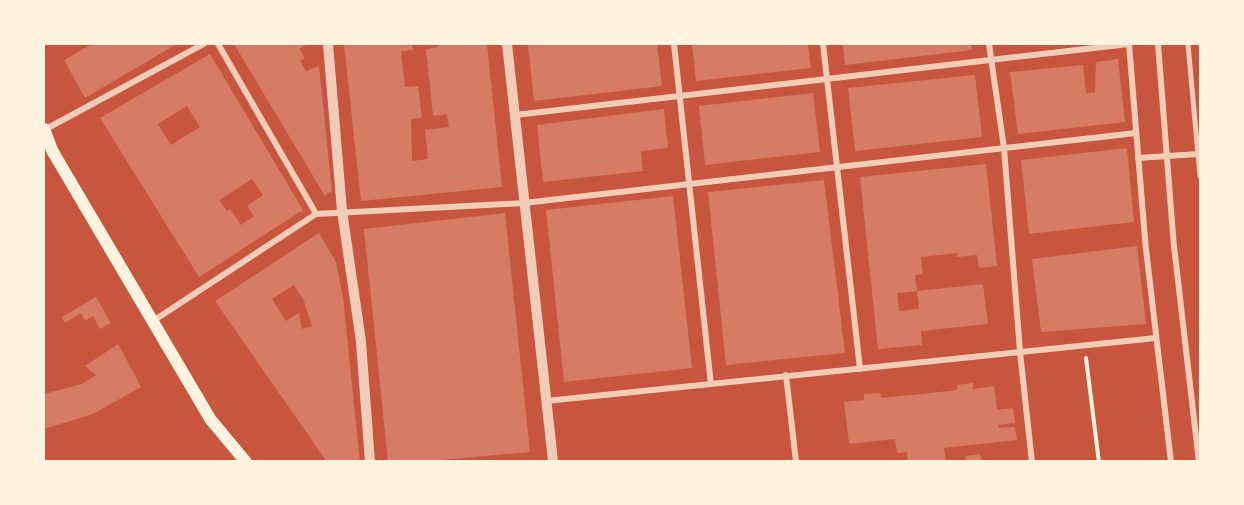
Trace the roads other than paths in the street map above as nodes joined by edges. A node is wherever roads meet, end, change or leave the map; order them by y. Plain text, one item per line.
1 (204, 44) edge
2 (218, 44) edge
3 (328, 44) edge
4 (507, 44) edge
5 (674, 44) edge
6 (823, 44) edge
7 (989, 44) edge
8 (1129, 44) edge
9 (1158, 44) edge
10 (1188, 44) edge
11 (991, 60) junction
12 (828, 79) junction
13 (680, 96) junction
14 (515, 115) junction
15 (44, 130) edge
16 (1136, 133) junction
17 (1004, 148) junction
18 (48, 149) edge
19 (1198, 154) junction
20 (1166, 156) junction
21 (1138, 158) junction
22 (837, 167) junction
23 (1200, 175) edge
24 (688, 184) junction
25 (524, 202) junction
26 (342, 211) junction
27 (316, 214) junction
28 (153, 322) junction
29 (1156, 338) junction
30 (1020, 352) junction
31 (860, 369) junction
32 (786, 375) junction
33 (711, 383) junction
34 (546, 401) junction
35 (246, 462) edge
36 (370, 462) edge
37 (553, 462) edge
38 (796, 462) edge
39 (1032, 462) edge
40 (1171, 462) edge
41 (1199, 462) edge

1 - 15 street
2 - 27 street
3 - 26 street
4 - 14 street
5 - 13 street
6 - 12 street
7 - 11 street
8 - 11 street
8 - 16 street
9 - 20 street
10 - 19 lane
11 - 12 street
11 - 17 street
12 - 13 street
12 - 22 street
13 - 14 street
13 - 24 street
14 - 25 street
15 - 18 main road
16 - 17 street
16 - 21 street
17 - 22 street
17 - 30 street
18 - 28 main road
19 - 20 street
19 - 23 lane
20 - 21 street
20 - 41 street
21 - 29 street
22 - 24 street
22 - 31 street
24 - 25 street
24 - 33 street
25 - 26 street
25 - 34 street
26 - 27 street
26 - 36 street
27 - 28 street
28 - 35 main road
29 - 30 street
29 - 40 street
30 - 31 street
30 - 39 street
31 - 32 street
32 - 33 street
32 - 38 street
33 - 34 street
34 - 37 street

